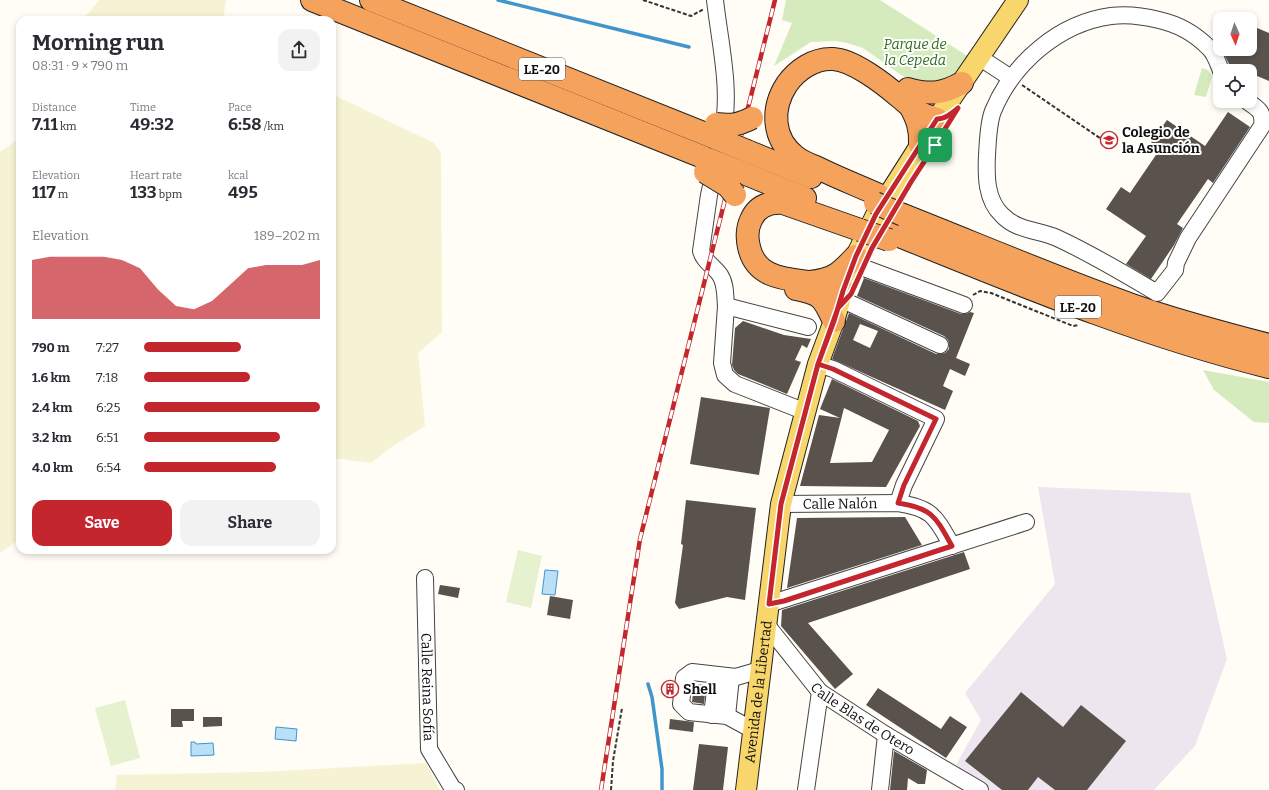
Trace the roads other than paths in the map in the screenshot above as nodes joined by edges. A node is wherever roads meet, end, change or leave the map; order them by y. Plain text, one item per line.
1 (312, 0) edge
2 (371, 0) edge
3 (714, 0) edge
4 (1018, 0) edge
5 (1024, 0) edge
6 (1030, 0) edge
7 (988, 63) junction
8 (1218, 64) edge
9 (1011, 78) junction
10 (962, 83) junction
11 (908, 97) junction
12 (1256, 108) edge
13 (944, 116) junction
14 (718, 124) junction
15 (920, 145) junction
16 (706, 165) junction
17 (877, 199) junction
18 (905, 205) junction
19 (862, 226) junction
20 (807, 287) junction
21 (848, 290) junction
22 (964, 305) road end
23 (726, 306) junction
24 (808, 327) dead end
25 (940, 345) dead end
26 (1269, 345) edge
27 (818, 364) junction
28 (1269, 367) edge
29 (806, 412) junction
30 (898, 503) junction
31 (781, 504) junction
32 (1026, 522) dead end
33 (952, 546) junction
34 (425, 578) dead end
35 (769, 604) junction
36 (766, 624) junction
37 (760, 670) junction
38 (724, 676) junction
39 (820, 692) junction
40 (719, 715) junction
41 (753, 730) junction
42 (886, 735) junction
43 (455, 789) edge
44 (746, 790) edge
45 (806, 790) edge
46 (880, 790) edge
47 (980, 790) edge

1 - 16 highway, LE-20
2 - 14 highway
3 - 14 street
4 - 10 main road
5 - 7 main road
6 - 7 main road
7 - 9 street
7 - 13 main road
8 - 9 street
9 - 12 street
10 - 11 highway
10 - 13 main road
11 - 13 highway
11 - 14 highway, bridge
11 - 15 highway
11 - 17 highway
13 - 15 main road
13 - 18 main road
14 - 17 highway, LE-20, bridge
14 - 23 street
15 - 21 main road
16 - 19 highway, LE-20, bridge
16 - 20 highway, bridge
17 - 18 highway, LE-20, bridge
18 - 21 main road
18 - 26 highway, LE-20
19 - 20 highway
19 - 28 highway, LE-20, bridge
20 - 21 highway
20 - 21 highway
20 - 21 highway
21 - 22 street
21 - 25 street
21 - 27 main road, Avenida de la Libertad
23 - 24 street
23 - 29 street
27 - 29 main road, Avenida de la Libertad
27 - 30 street
29 - 31 main road, Avenida de la Libertad
30 - 31 street, Calle Nalón
30 - 33 street, Calle Nalón
31 - 35 main road, Avenida de la Libertad
32 - 33 street
33 - 35 street
34 - 43 street, Calle Reina Sofía
35 - 36 main road, Avenida de la Libertad
36 - 37 main road, Avenida de la Libertad
36 - 39 street, Calle Blas de Otero
37 - 38 street
37 - 41 main road, Avenida de la Libertad
38 - 40 street
38 - 40 street
39 - 42 street, Calle Blas de Otero
39 - 45 street
40 - 41 street
41 - 44 main road, Avenida de la Libertad
42 - 46 street
42 - 47 street, Calle Blas de Otero

